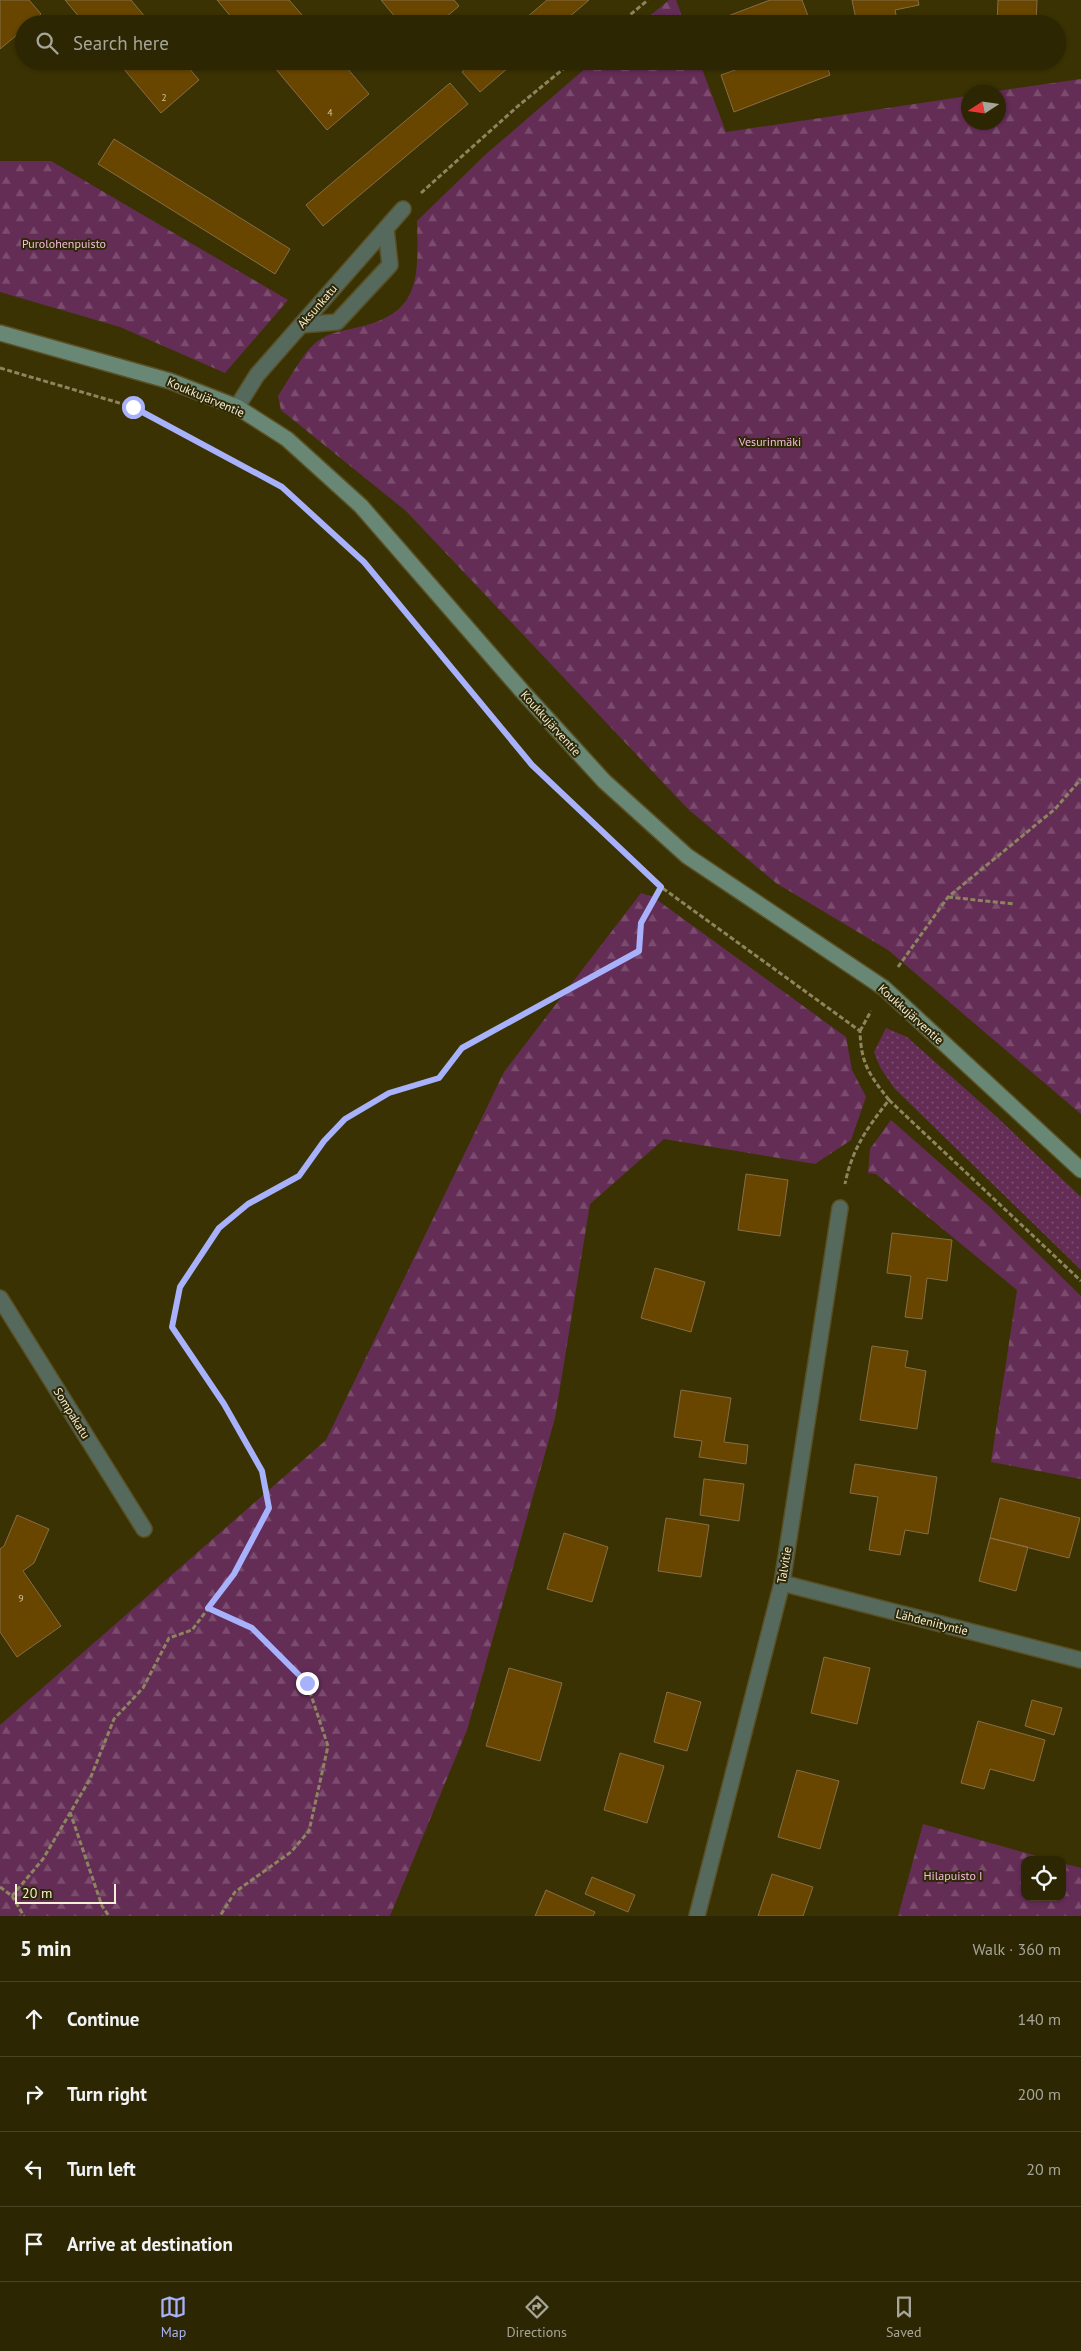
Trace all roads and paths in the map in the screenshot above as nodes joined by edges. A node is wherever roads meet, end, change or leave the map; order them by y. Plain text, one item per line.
1 (648, 0) edge
2 (630, 15) edge
3 (562, 70) edge
4 (403, 209) joint
5 (386, 229) junction
6 (301, 325) junction
7 (0, 333) edge
8 (0, 368) edge
9 (237, 407) junction
10 (1081, 779) edge
11 (661, 887) junction
12 (948, 897) junction
13 (1014, 904) dead end
14 (884, 988) junction
15 (889, 1100) junction
16 (1081, 1170) edge
17 (840, 1208) joint
18 (1081, 1281) edge
19 (0, 1298) edge
20 (144, 1529) dead end
21 (782, 1583) junction
22 (208, 1608) junction
23 (1081, 1660) edge
24 (70, 1811) junction
25 (0, 1887) edge
26 (12, 1896) junction
27 (24, 1916) edge
28 (109, 1916) edge
29 (220, 1916) edge
30 (697, 1916) edge

1 - 2 path
3 - 4 path
4 - 5 street, Aksunkatu
5 - 6 street, Aksunkatu
5 - 6 street
6 - 9 street, Aksunkatu
7 - 9 street, Koukkujärventie
8 - 11 path
9 - 14 street, Koukkujärventie
10 - 12 path
11 - 15 path
11 - 22 path
12 - 13 path
12 - 14 path
14 - 16 street, Koukkujärventie
15 - 17 path
15 - 18 path
17 - 21 street, Talvitie
19 - 20 street, Sompakatu
21 - 23 street, Lähdeniityntie
21 - 30 street, Talvitie
22 - 24 path
22 - 29 path
24 - 26 path
24 - 28 path
25 - 26 path
26 - 27 path

